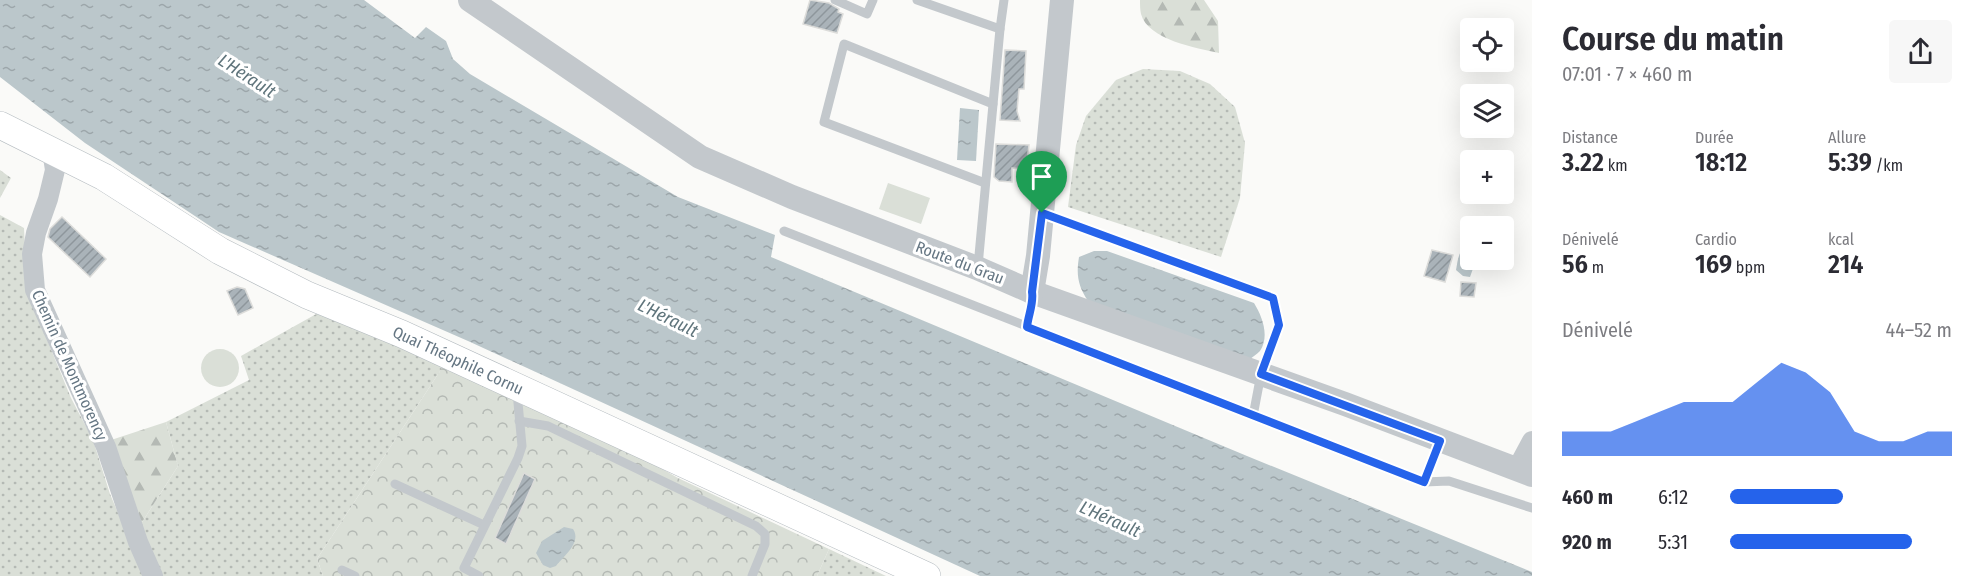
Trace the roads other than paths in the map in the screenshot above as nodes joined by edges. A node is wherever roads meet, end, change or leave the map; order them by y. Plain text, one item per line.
1 (470, 0) edge
2 (835, 0) edge
3 (873, 0) edge
4 (917, 0) edge
5 (1004, 0) edge
6 (1062, 0) edge
7 (1000, 29) junction
8 (993, 104) junction
9 (0, 125) edge
10 (52, 150) junction
11 (985, 183) junction
12 (1042, 213) junction
13 (784, 231) dead end
14 (977, 268) junction
15 (1032, 292) junction
16 (1027, 327) junction
17 (1261, 374) junction
18 (516, 387) junction
19 (1253, 416) junction
20 (519, 421) junction
21 (1440, 441) junction
22 (1532, 441) edge
23 (1525, 472) edge
24 (1424, 482) junction
25 (395, 484) dead end
26 (1532, 508) edge
27 (484, 525) junction
28 (342, 570) dead end
29 (462, 572) edge
30 (153, 576) edge
31 (355, 576) edge
32 (479, 576) edge
33 (752, 576) edge
34 (927, 576) edge

1 - 14 street, Route du Grau
2 - 3 lane
4 - 7 lane
5 - 7 lane
6 - 12 street
7 - 8 lane
8 - 11 lane
8 - 11 lane
9 - 10 main road, Quai Théophile Cornu
10 - 18 main road, Quai Théophile Cornu
10 - 30 street, Chemin de Montmorency
11 - 14 lane
12 - 15 street
12 - 17 lane
13 - 16 lane
14 - 15 street, Route du Grau
15 - 16 lane
15 - 17 street, Route du Grau
16 - 19 lane
17 - 19 lane
17 - 21 street, Route du Grau
18 - 20 lane
18 - 34 main road, Quai Théophile Cornu
19 - 24 lane
20 - 27 lane
20 - 33 lane
21 - 23 street, Route du Grau
21 - 24 lane
22 - 23 street
24 - 26 lane
25 - 27 lane
27 - 29 lane
28 - 31 lane
29 - 32 lane

